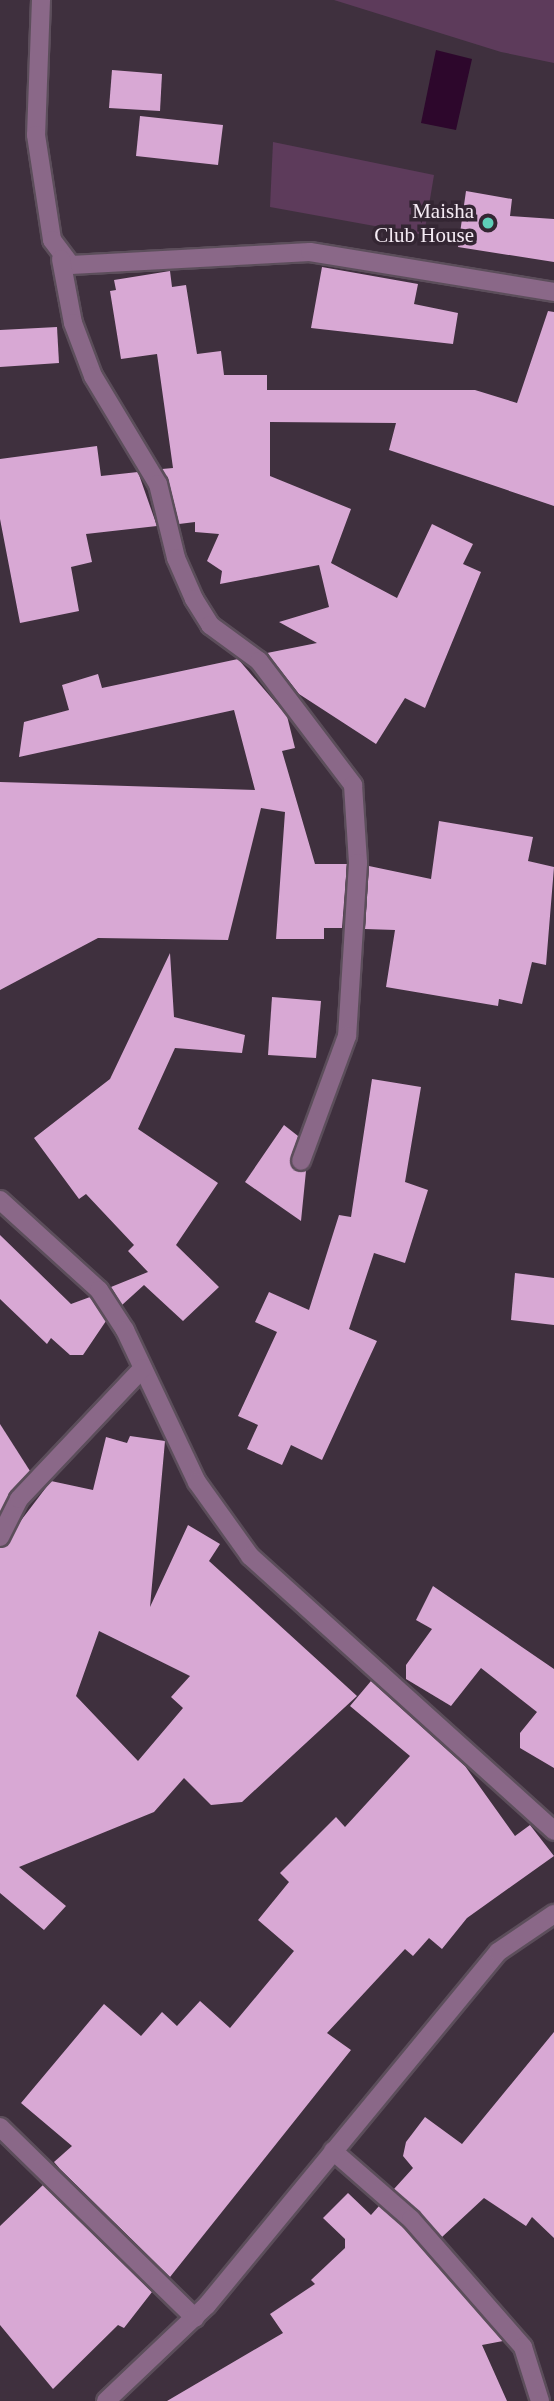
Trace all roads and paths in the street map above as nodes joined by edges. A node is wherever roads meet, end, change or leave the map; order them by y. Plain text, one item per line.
1 (41, 0) edge
2 (61, 259) junction
3 (554, 292) edge
4 (301, 1161) dead end
5 (0, 1200) edge
6 (142, 1368) junction
7 (0, 1536) edge
8 (554, 1831) edge
9 (554, 1914) edge
10 (0, 2127) edge
11 (333, 2151) junction
12 (195, 2318) junction
13 (106, 2401) edge
14 (540, 2401) edge

1 - 2 street
2 - 3 street
2 - 4 street
5 - 6 street
6 - 7 street
6 - 8 street
9 - 11 street
10 - 12 street
11 - 12 street
11 - 14 street
12 - 13 street

